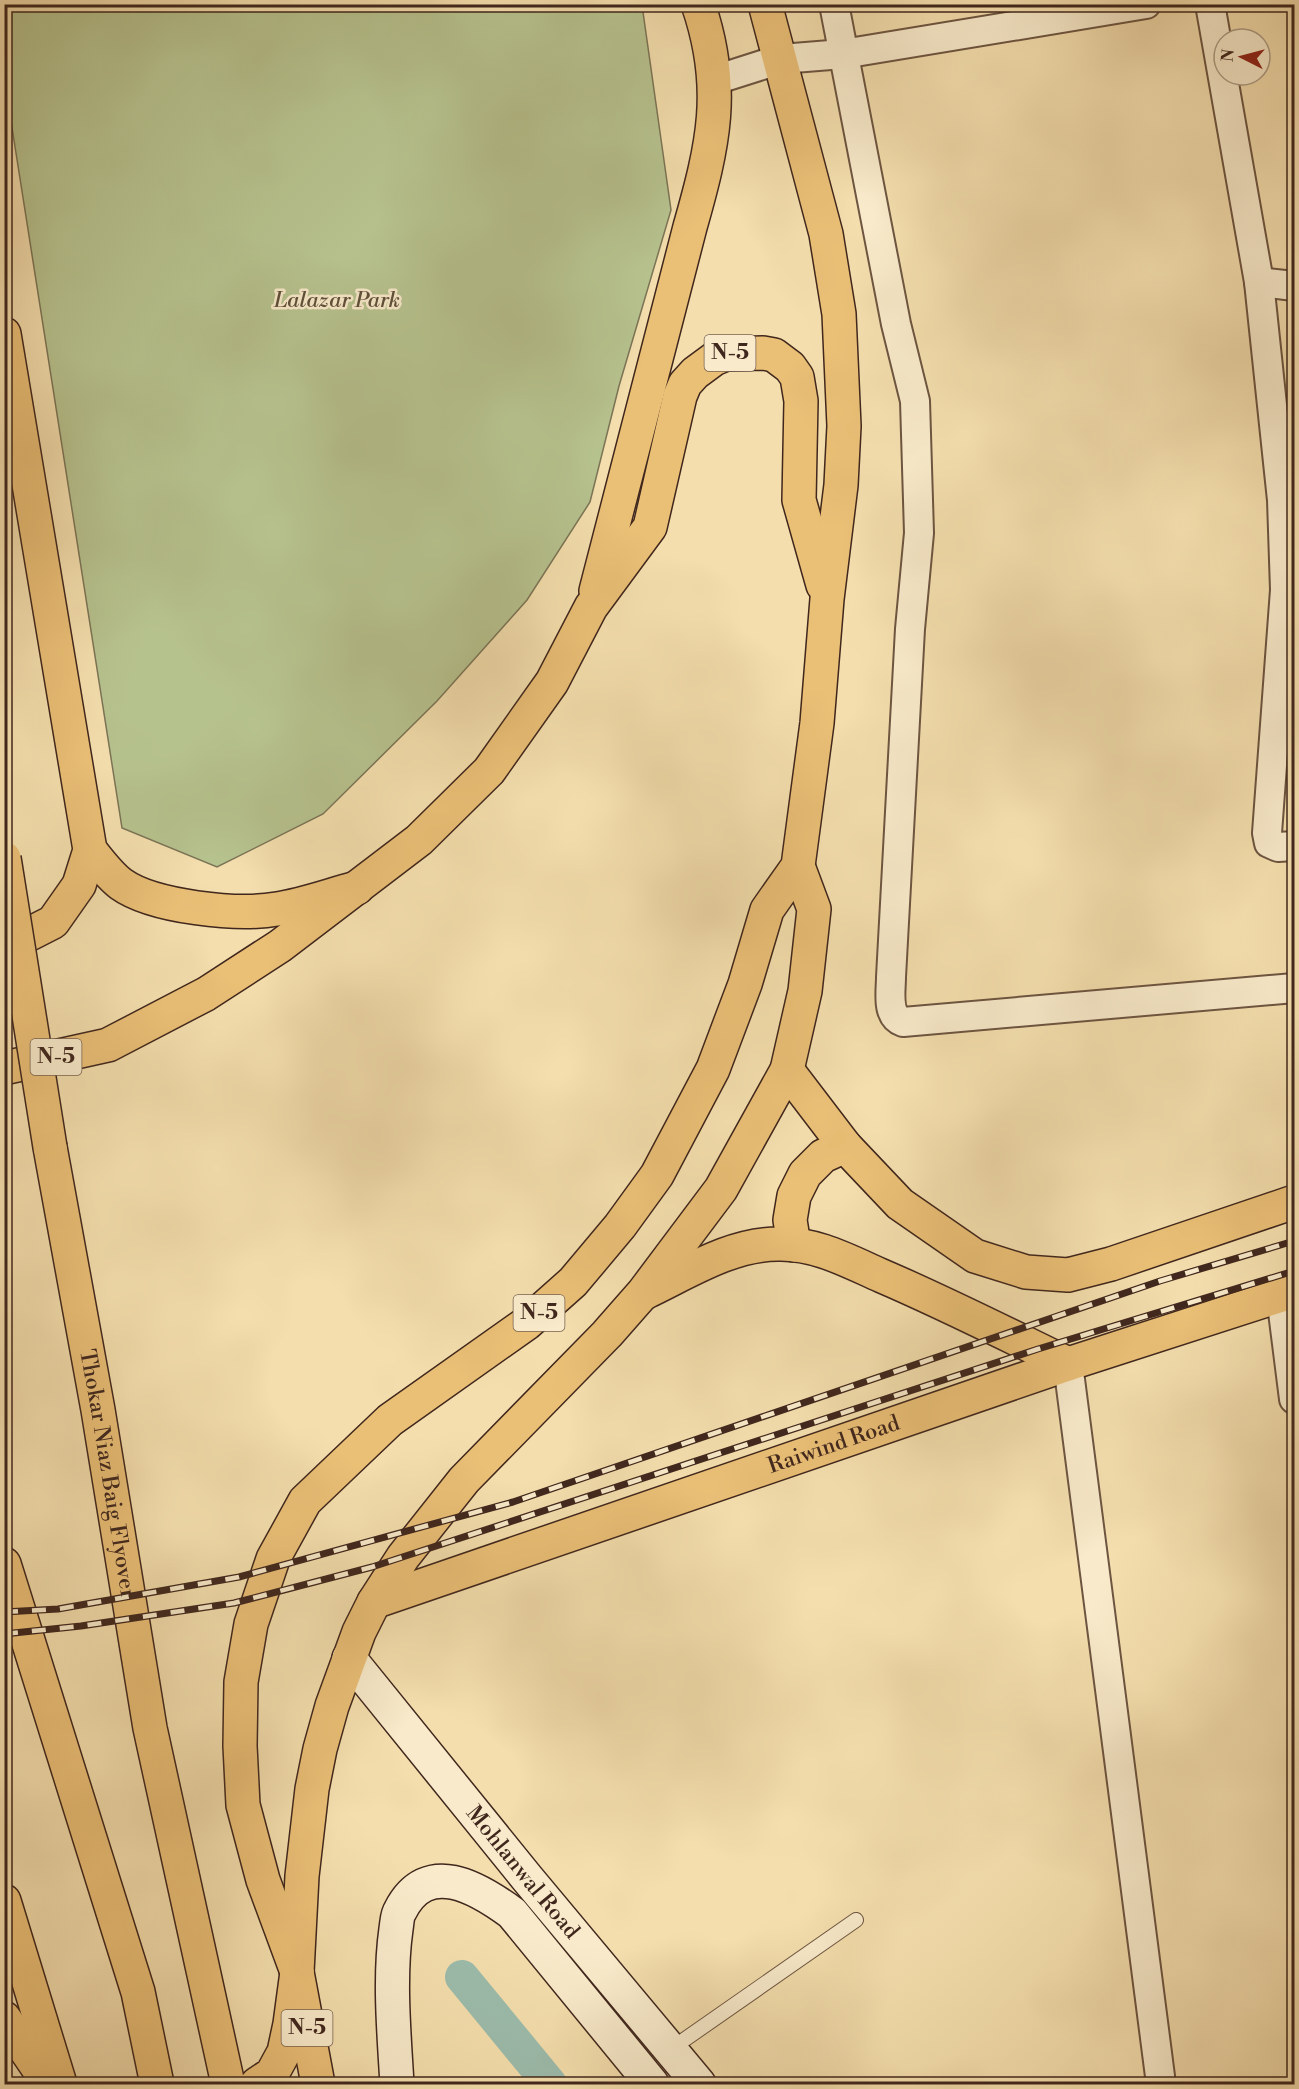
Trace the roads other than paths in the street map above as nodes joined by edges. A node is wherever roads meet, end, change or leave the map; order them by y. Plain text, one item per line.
1 (698, 4) edge
2 (765, 4) edge
3 (834, 4) edge
4 (1146, 4) edge
5 (1210, 4) edge
6 (843, 54) junction
7 (781, 59) junction
8 (715, 80) junction
9 (1259, 282) junction
10 (1294, 286) edge
11 (4, 334) edge
12 (1289, 544) edge
13 (827, 598) junction
14 (591, 607) junction
15 (1294, 846) edge
16 (90, 850) junction
17 (4, 858) edge
18 (798, 866) junction
19 (357, 888) junction
20 (4, 947) edge
21 (1294, 988) edge
22 (4, 1068) edge
23 (787, 1070) junction
24 (845, 1146) junction
25 (1294, 1202) edge
26 (794, 1245) junction
27 (643, 1293) junction
28 (1288, 1294) edge
29 (1068, 1364) junction
30 (1294, 1399) edge
31 (4, 1564) edge
32 (374, 1602) junction
33 (349, 1658) junction
34 (4, 1901) edge
35 (856, 1920) dead end
36 (297, 1972) junction
37 (4, 2018) edge
38 (671, 2049) junction
39 (49, 2085) edge
40 (60, 2085) edge
41 (157, 2085) edge
42 (228, 2085) edge
43 (257, 2085) edge
44 (318, 2085) edge
45 (397, 2085) edge
46 (652, 2085) edge
47 (699, 2085) edge
48 (1161, 2085) edge

1 - 8 main road
2 - 7 main road
3 - 6 street
4 - 6 street
5 - 9 street
6 - 7 street
6 - 21 street
7 - 8 street
7 - 13 main road
8 - 14 main road
9 - 10 street
9 - 12 street
11 - 16 main road
12 - 15 street
13 - 14 main road, N-5
13 - 18 main road, N-5
14 - 19 main road, N-5
16 - 19 main road
16 - 20 main road
17 - 42 main road, Thokar Niaz Baig Flyover, bridge
18 - 23 main road
18 - 36 main road, N-5
19 - 22 main road, N-5
23 - 24 main road
23 - 27 main road
24 - 25 main road
24 - 26 main road
26 - 27 main road
26 - 29 main road
27 - 32 main road
28 - 29 main road, Raiwind Road
28 - 30 street
29 - 32 main road, Raiwind Road
29 - 48 street
31 - 41 main road
32 - 33 main road
33 - 36 main road
33 - 38 main road, Mohlanwal Road
34 - 40 main road
35 - 38 lane
36 - 43 main road
36 - 44 main road, N-5
37 - 39 main road
38 - 47 main road, Mohlanwal Road
45 - 46 main road, Mohlanwal Road

